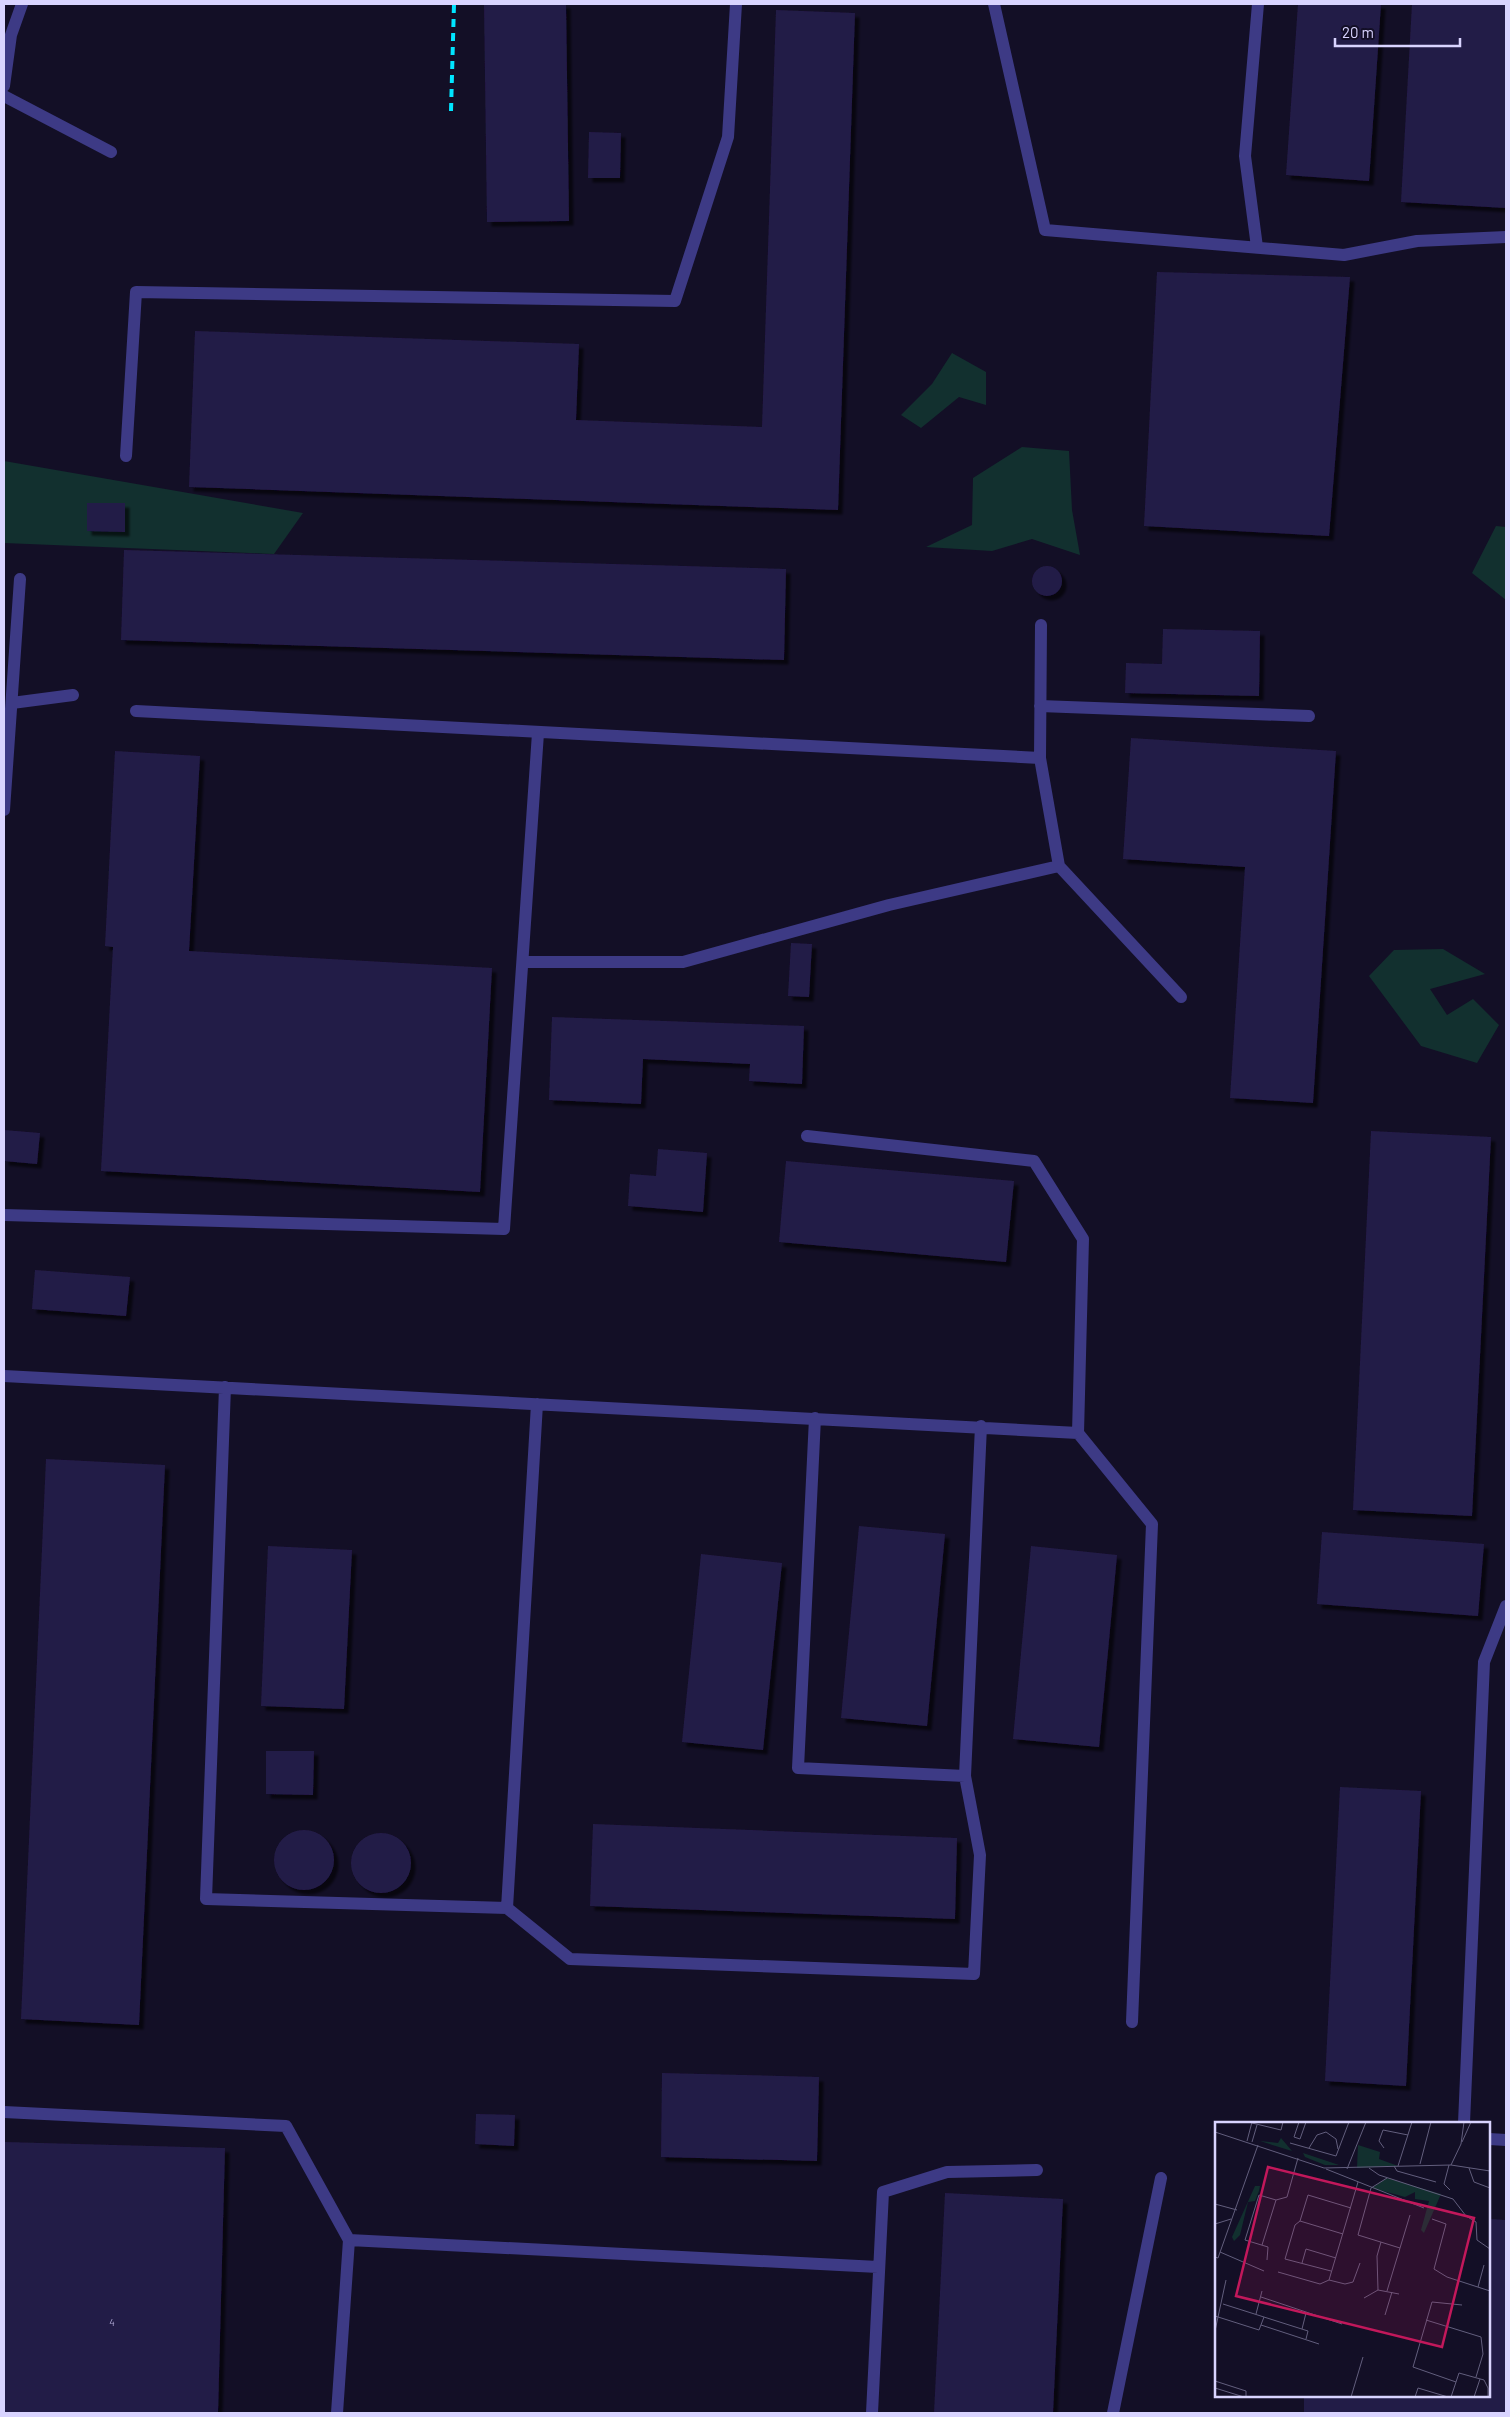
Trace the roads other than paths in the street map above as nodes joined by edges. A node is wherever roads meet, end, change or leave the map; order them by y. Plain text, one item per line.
1 (22, 4) edge
2 (736, 4) edge
3 (994, 4) edge
4 (1258, 4) edge
5 (4, 86) edge
6 (4, 96) edge
7 (111, 152) dead end
8 (1506, 236) edge
9 (1257, 247) junction
10 (126, 456) dead end
11 (20, 579) dead end
12 (1041, 625) dead end
13 (73, 695) dead end
14 (12, 703) junction
15 (1040, 706) junction
16 (136, 711) dead end
17 (1310, 716) dead end
18 (538, 733) junction
19 (1040, 758) junction
20 (5, 781) edge
21 (4, 810) edge
22 (1059, 866) junction
23 (523, 962) junction
24 (1181, 997) dead end
25 (808, 1136) dead end
26 (4, 1216) edge
27 (4, 1376) edge
28 (225, 1387) junction
29 (537, 1404) junction
30 (815, 1418) junction
31 (981, 1426) junction
32 (1078, 1433) junction
33 (1506, 1606) edge
34 (965, 1776) junction
35 (507, 1908) junction
36 (1132, 2022) dead end
37 (4, 2112) edge
38 (1464, 2122) edge
39 (1490, 2139) edge
40 (1506, 2140) edge
41 (1037, 2170) dead end
42 (1161, 2178) dead end
43 (349, 2240) junction
44 (878, 2267) junction
45 (337, 2413) edge
46 (872, 2413) edge
47 (1113, 2413) edge

1 - 5 lane
2 - 10 lane
3 - 9 lane
4 - 9 lane
6 - 7 lane
8 - 9 lane
11 - 14 lane
12 - 15 lane
13 - 14 lane
14 - 20 lane
15 - 17 lane
15 - 19 lane
16 - 18 lane
18 - 19 lane
18 - 23 lane
19 - 22 lane
20 - 21 lane
22 - 23 lane
22 - 24 lane
23 - 26 lane
25 - 32 lane
27 - 28 lane
28 - 29 lane
28 - 35 lane
29 - 30 lane
29 - 35 lane
30 - 31 lane
30 - 34 lane
31 - 32 lane
31 - 34 lane
32 - 36 lane
33 - 38 lane
34 - 35 lane
37 - 43 lane
39 - 40 lane
41 - 44 lane
42 - 47 lane
43 - 44 lane
43 - 45 lane
44 - 46 lane

